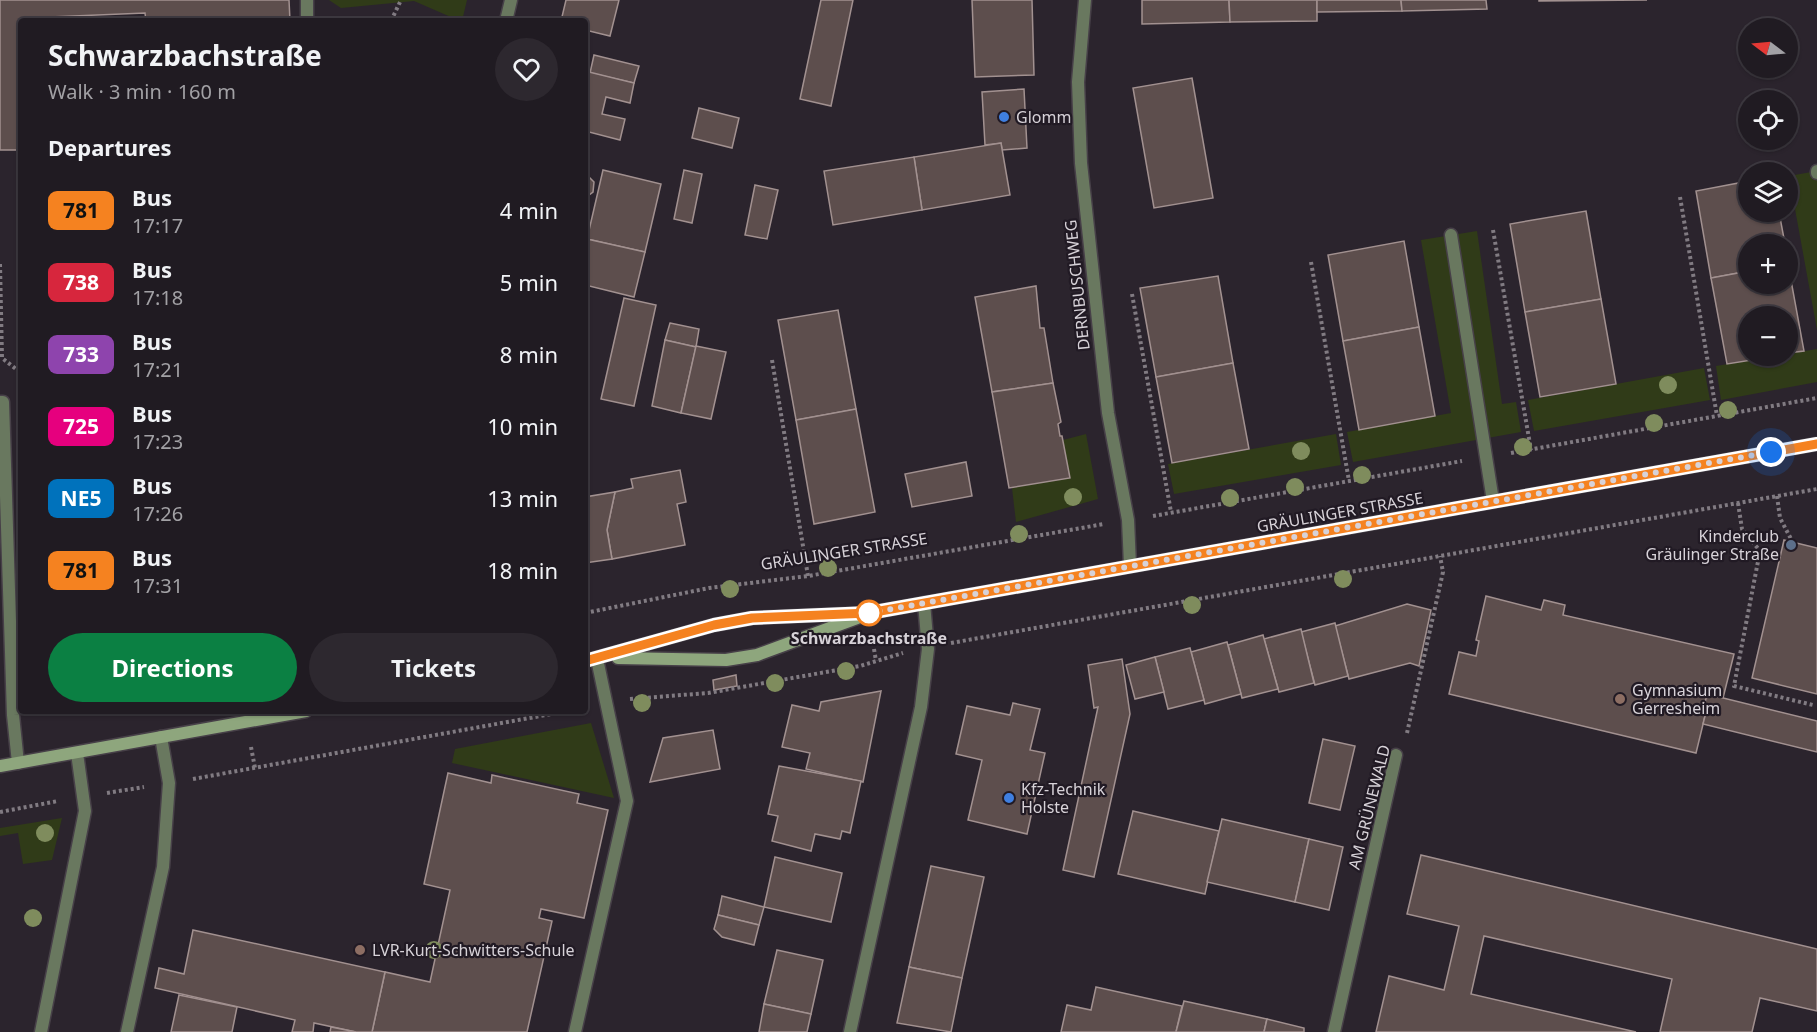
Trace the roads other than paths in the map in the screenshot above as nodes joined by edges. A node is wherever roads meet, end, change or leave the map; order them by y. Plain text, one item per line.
1 (307, 0) edge
2 (511, 0) edge
3 (1085, 0) edge
4 (307, 18) edge
5 (507, 18) edge
6 (1451, 235) dead end
7 (1, 402) edge
8 (1817, 444) edge
9 (2, 497) edge
10 (1493, 501) junction
11 (3, 565) edge
12 (1130, 565) junction
13 (924, 603) junction
14 (869, 613) junction
15 (596, 659) edge
16 (289, 714) edge
17 (160, 737) junction
18 (76, 753) junction
19 (1395, 755) road end
20 (18, 763) junction
21 (0, 766) edge
22 (41, 1032) edge
23 (127, 1032) edge
24 (575, 1032) edge
25 (850, 1032) edge
26 (1334, 1032) edge

1 - 4 street
2 - 5 street
3 - 12 street, DERNBUSCHWEG
6 - 10 street
7 - 9 street
8 - 10 main road, GRÄULINGER STRASSE
9 - 11 street
10 - 12 main road, GRÄULINGER STRASSE
11 - 20 street
12 - 13 main road, GRÄULINGER STRASSE
13 - 14 main road, GRÄULINGER STRASSE
13 - 25 street
14 - 15 main road, GRÄULINGER STRASSE
14 - 15 main road, GRÄULINGER STRASSE
15 - 24 street
16 - 17 main road
17 - 18 main road
17 - 23 street
18 - 20 main road
18 - 22 street
19 - 26 street, AM GRÜNEWALD
20 - 21 main road

